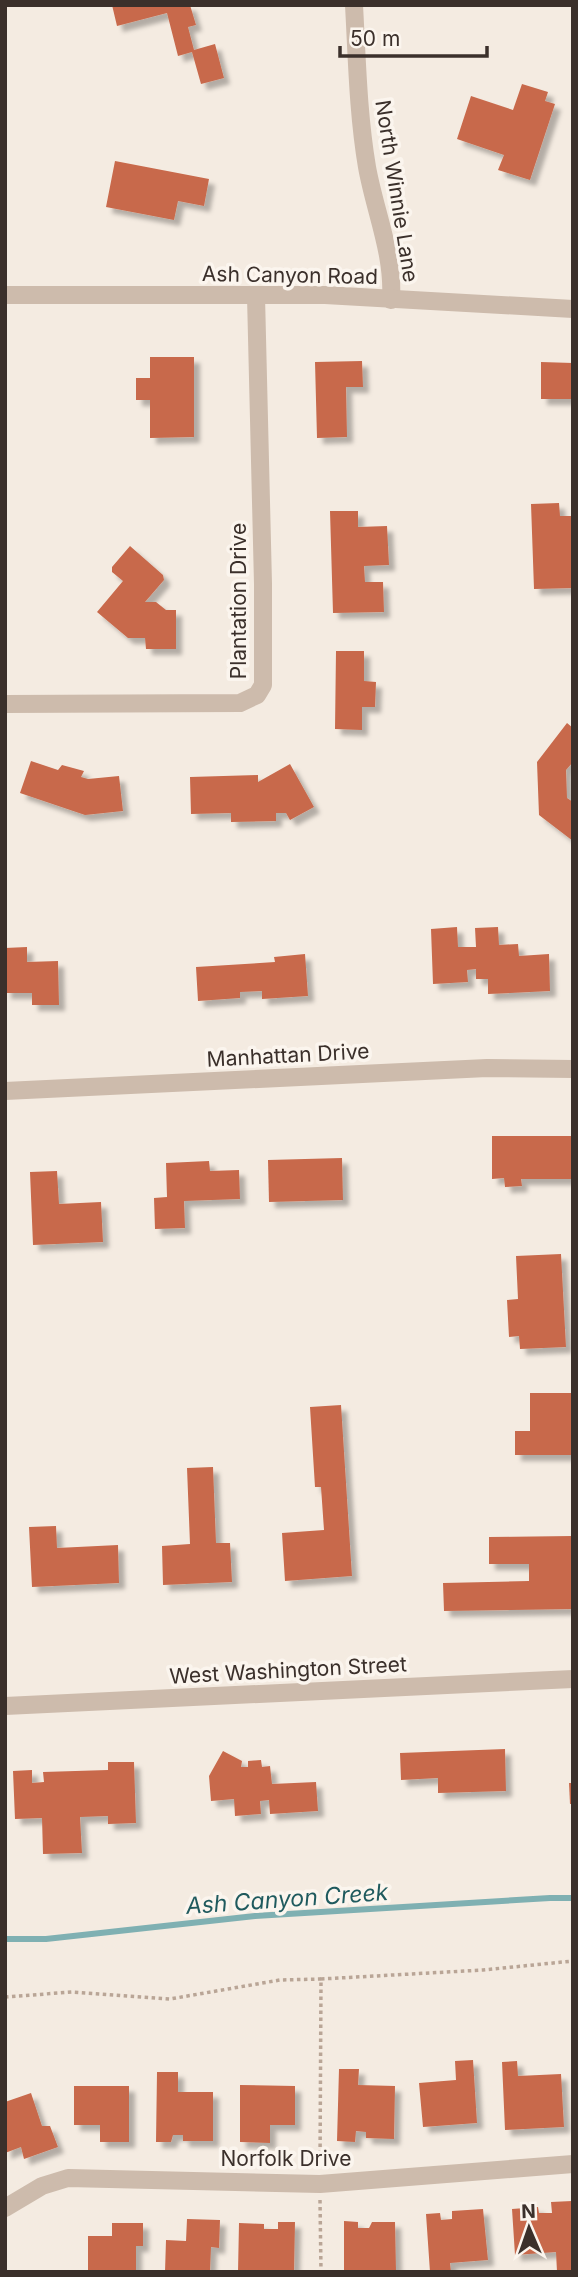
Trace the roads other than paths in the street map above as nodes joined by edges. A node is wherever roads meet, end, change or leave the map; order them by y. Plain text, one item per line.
1 (355, 5) edge
2 (5, 295) edge
3 (256, 296) junction
4 (391, 300) junction
5 (573, 309) edge
6 (5, 704) edge
7 (573, 1069) edge
8 (5, 1091) edge
9 (573, 1679) edge
10 (5, 1706) edge
11 (573, 2164) edge
12 (5, 2208) edge

1 - 4 street, North Winnie Lane
2 - 3 street, Ash Canyon Road
3 - 4 street, Ash Canyon Road
3 - 6 street, Plantation Drive
4 - 5 street, Ash Canyon Road
7 - 8 street, Manhattan Drive
9 - 10 street, West Washington Street
11 - 12 street, Norfolk Drive

